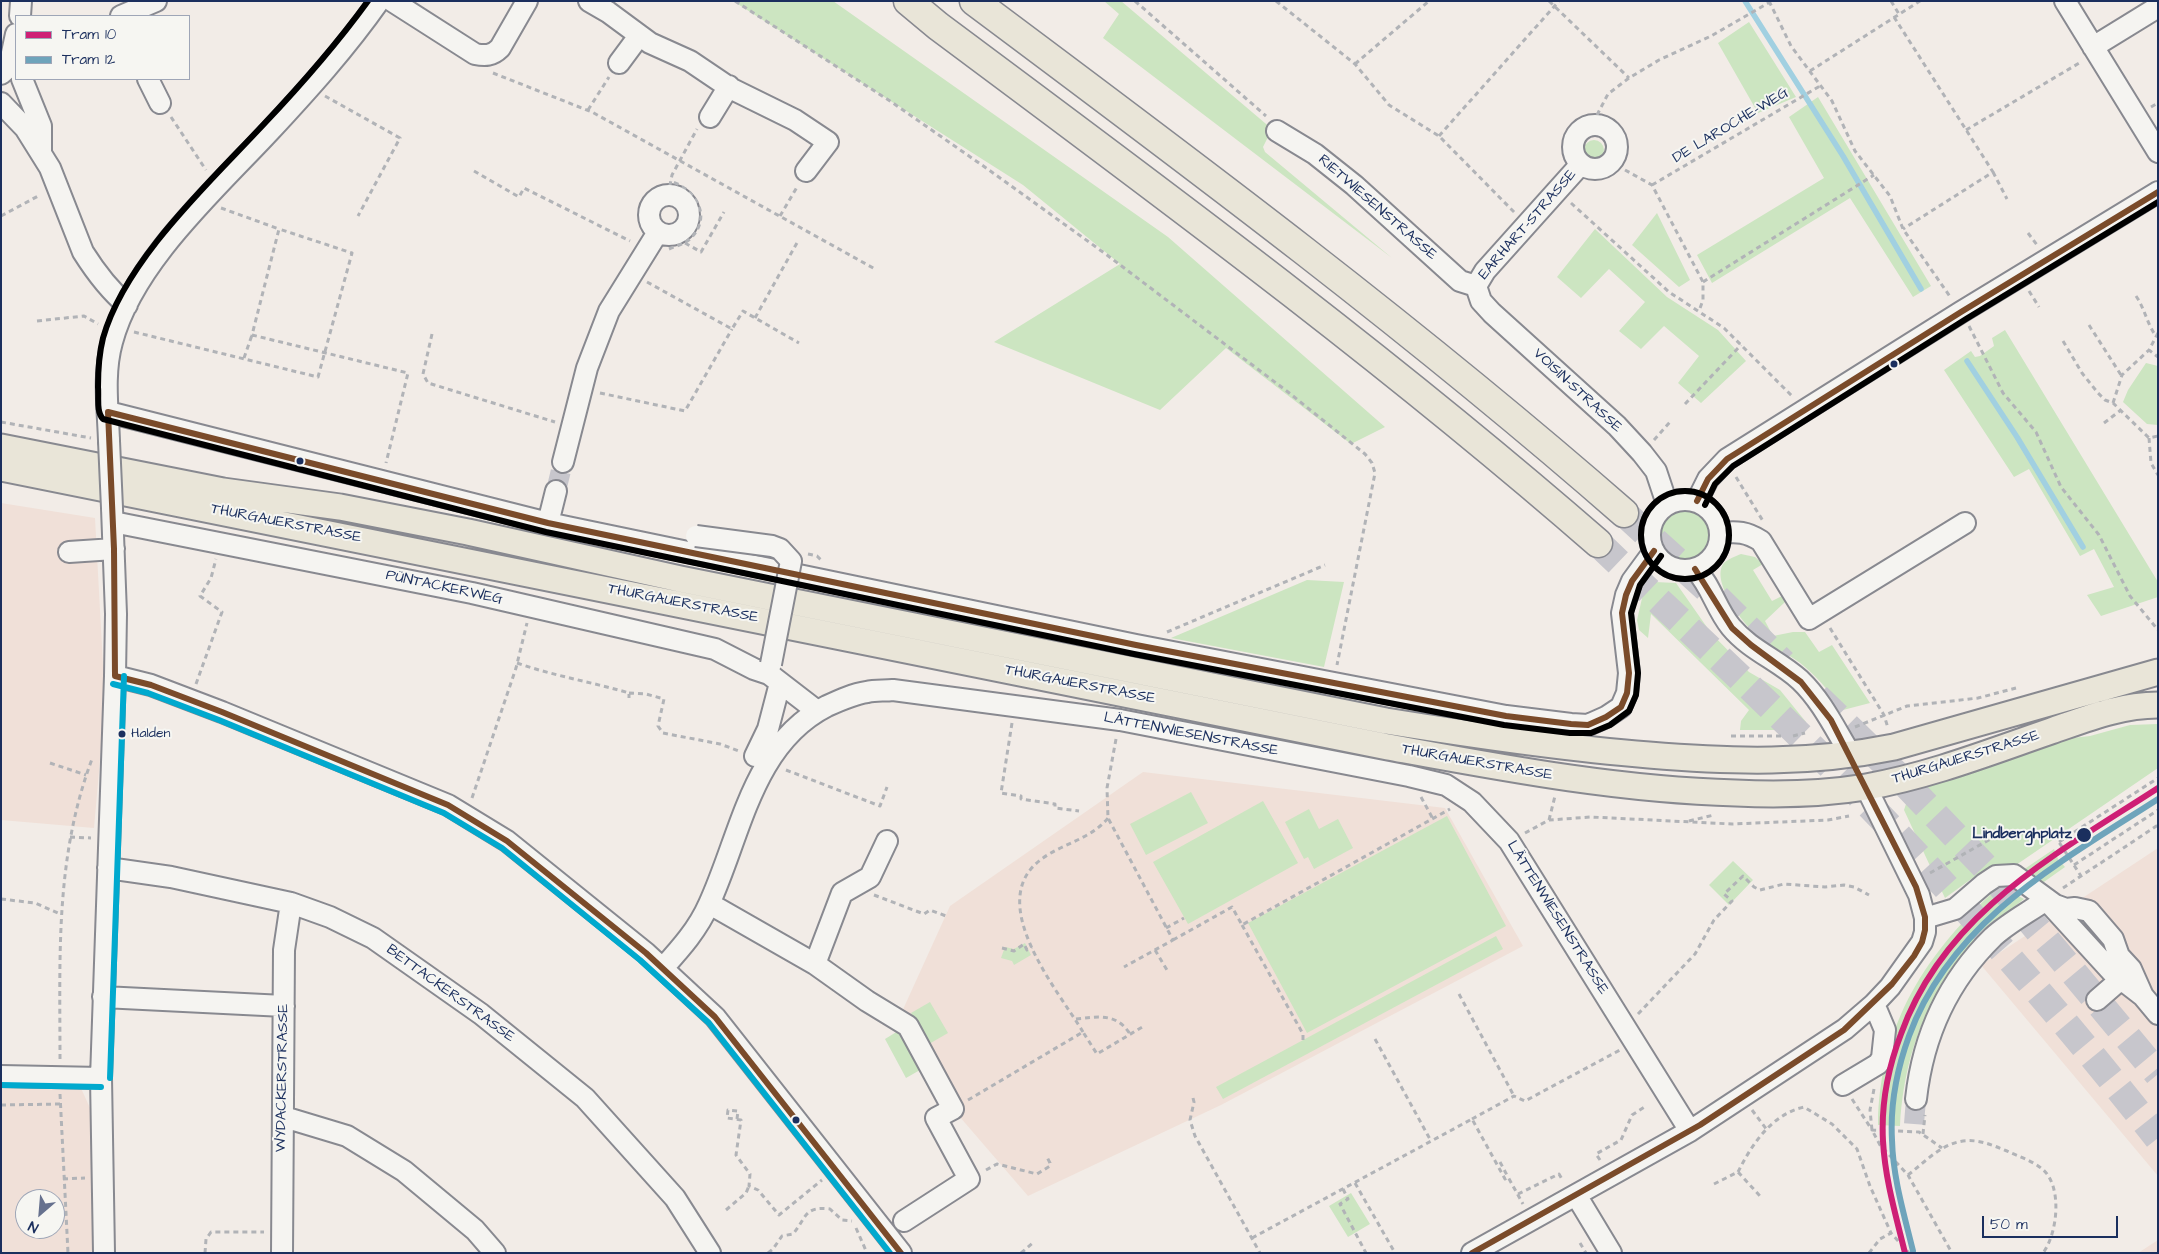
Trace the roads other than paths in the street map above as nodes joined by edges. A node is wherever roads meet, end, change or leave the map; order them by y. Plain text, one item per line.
1 (21, 1) edge
2 (156, 1) edge
3 (379, 1) edge
4 (392, 1) edge
5 (527, 1) edge
6 (589, 1) edge
7 (897, 1) edge
8 (908, 1) edge
9 (974, 1) edge
10 (2065, 1) edge
11 (2158, 7) edge
12 (20, 15) edge
13 (123, 15) edge
14 (938, 26) junction
15 (639, 36) junction
16 (15, 46) edge
17 (2095, 50) junction
18 (619, 63) road end
19 (13, 71) edge
20 (18, 80) edge
21 (148, 80) edge
22 (728, 86) junction
23 (1, 103) edge
24 (160, 103) road end
25 (710, 117) road end
26 (1274, 125) road end
27 (2158, 152) edge
28 (41, 154) junction
29 (1581, 164) dead end
30 (806, 171) road end
31 (2158, 192) edge
32 (658, 232) junction
33 (1476, 286) junction
34 (127, 304) junction
35 (108, 412) junction
36 (1, 447) edge
37 (563, 462) tunnel mouth
38 (1, 468) edge
39 (556, 491) tunnel mouth
40 (1697, 501) junction
41 (1667, 504) junction
42 (1624, 513) tunnel mouth
43 (113, 515) junction
44 (548, 523) junction
45 (1965, 523) dead end
46 (1721, 534) junction
47 (1598, 543) tunnel mouth
48 (669, 548) junction
49 (114, 549) junction
50 (1654, 551) junction
51 (69, 552) dead end
52 (1695, 569) junction
53 (2158, 672) edge
54 (774, 674) junction
55 (115, 676) junction
56 (2158, 705) edge
57 (817, 712) junction
58 (1851, 755) junction
59 (755, 756) road end
60 (1866, 787) junction
61 (887, 841) dead end
62 (108, 868) junction
63 (2046, 900) junction
64 (291, 903) junction
65 (710, 904) junction
66 (1926, 918) junction
67 (815, 964) junction
68 (663, 968) junction
69 (2116, 976) junction
70 (2094, 995) dead end
71 (2142, 996) junction
72 (103, 998) junction
73 (1874, 1004) junction
74 (284, 1006) junction
75 (2158, 1014) edge
76 (1, 1076) edge
77 (101, 1078) junction
78 (1842, 1085) dead end
79 (1916, 1099) tunnel mouth
80 (284, 1117) junction
81 (1690, 1131) junction
82 (1571, 1191) junction
83 (904, 1221) dead end
84 (104, 1253) edge
85 (282, 1253) edge
86 (495, 1253) edge
87 (710, 1253) edge
88 (901, 1253) edge
89 (1472, 1253) edge
90 (1610, 1253) edge

1 - 12 street
2 - 13 street
3 - 34 street
4 - 5 street
6 - 15 street
7 - 14 highway
8 - 14 highway
9 - 42 highway
10 - 17 street
11 - 17 street
14 - 47 highway
15 - 18 street
15 - 22 street
16 - 19 street
17 - 27 street
20 - 28 street
21 - 24 street
22 - 25 street
22 - 30 street
23 - 28 street
26 - 33 street, RIETWIESENSTRASSE
28 - 34 street
29 - 33 street, EARHART-STRASSE
31 - 40 street
32 - 32 street
32 - 37 street
33 - 41 street, VOISIN-STRASSE
34 - 35 street
35 - 43 street, bridge
35 - 44 street
36 - 58 main road, THURGAUERSTRASSE
38 - 60 main road, THURGAUERSTRASSE
39 - 44 street
40 - 41 street
40 - 46 street
41 - 50 street
43 - 49 street
43 - 54 street, PÜNTACKERWEG
44 - 48 street
45 - 46 street
46 - 52 street
48 - 50 street
48 - 54 street, bridge
49 - 51 street
49 - 55 street
50 - 52 street
52 - 58 street
53 - 58 main road, THURGAUERSTRASSE
54 - 57 street, PÜNTACKERWEG
54 - 59 street
55 - 62 street
55 - 68 street
56 - 60 main road, THURGAUERSTRASSE
57 - 65 street, LÄTTENWIESENSTRASSE
57 - 81 street, LÄTTENWIESENSTRASSE
58 - 60 main road
60 - 66 street
61 - 67 street
62 - 64 street, BETTACKERSTRASSE
62 - 72 street
63 - 66 street
63 - 69 street
63 - 71 street
63 - 79 street
64 - 74 street, WYDACKERSTRASSE
64 - 87 street, BETTACKERSTRASSE
65 - 67 street
65 - 68 street, LÄTTENWIESENSTRASSE
66 - 73 street
67 - 83 street
68 - 88 street
69 - 70 street
69 - 71 street
71 - 75 street
72 - 74 street
72 - 77 street
73 - 78 street
73 - 81 street
74 - 80 street, WYDACKERSTRASSE
76 - 77 street
77 - 84 street
80 - 85 street, WYDACKERSTRASSE
80 - 86 street
81 - 82 street
82 - 89 street
82 - 90 street

